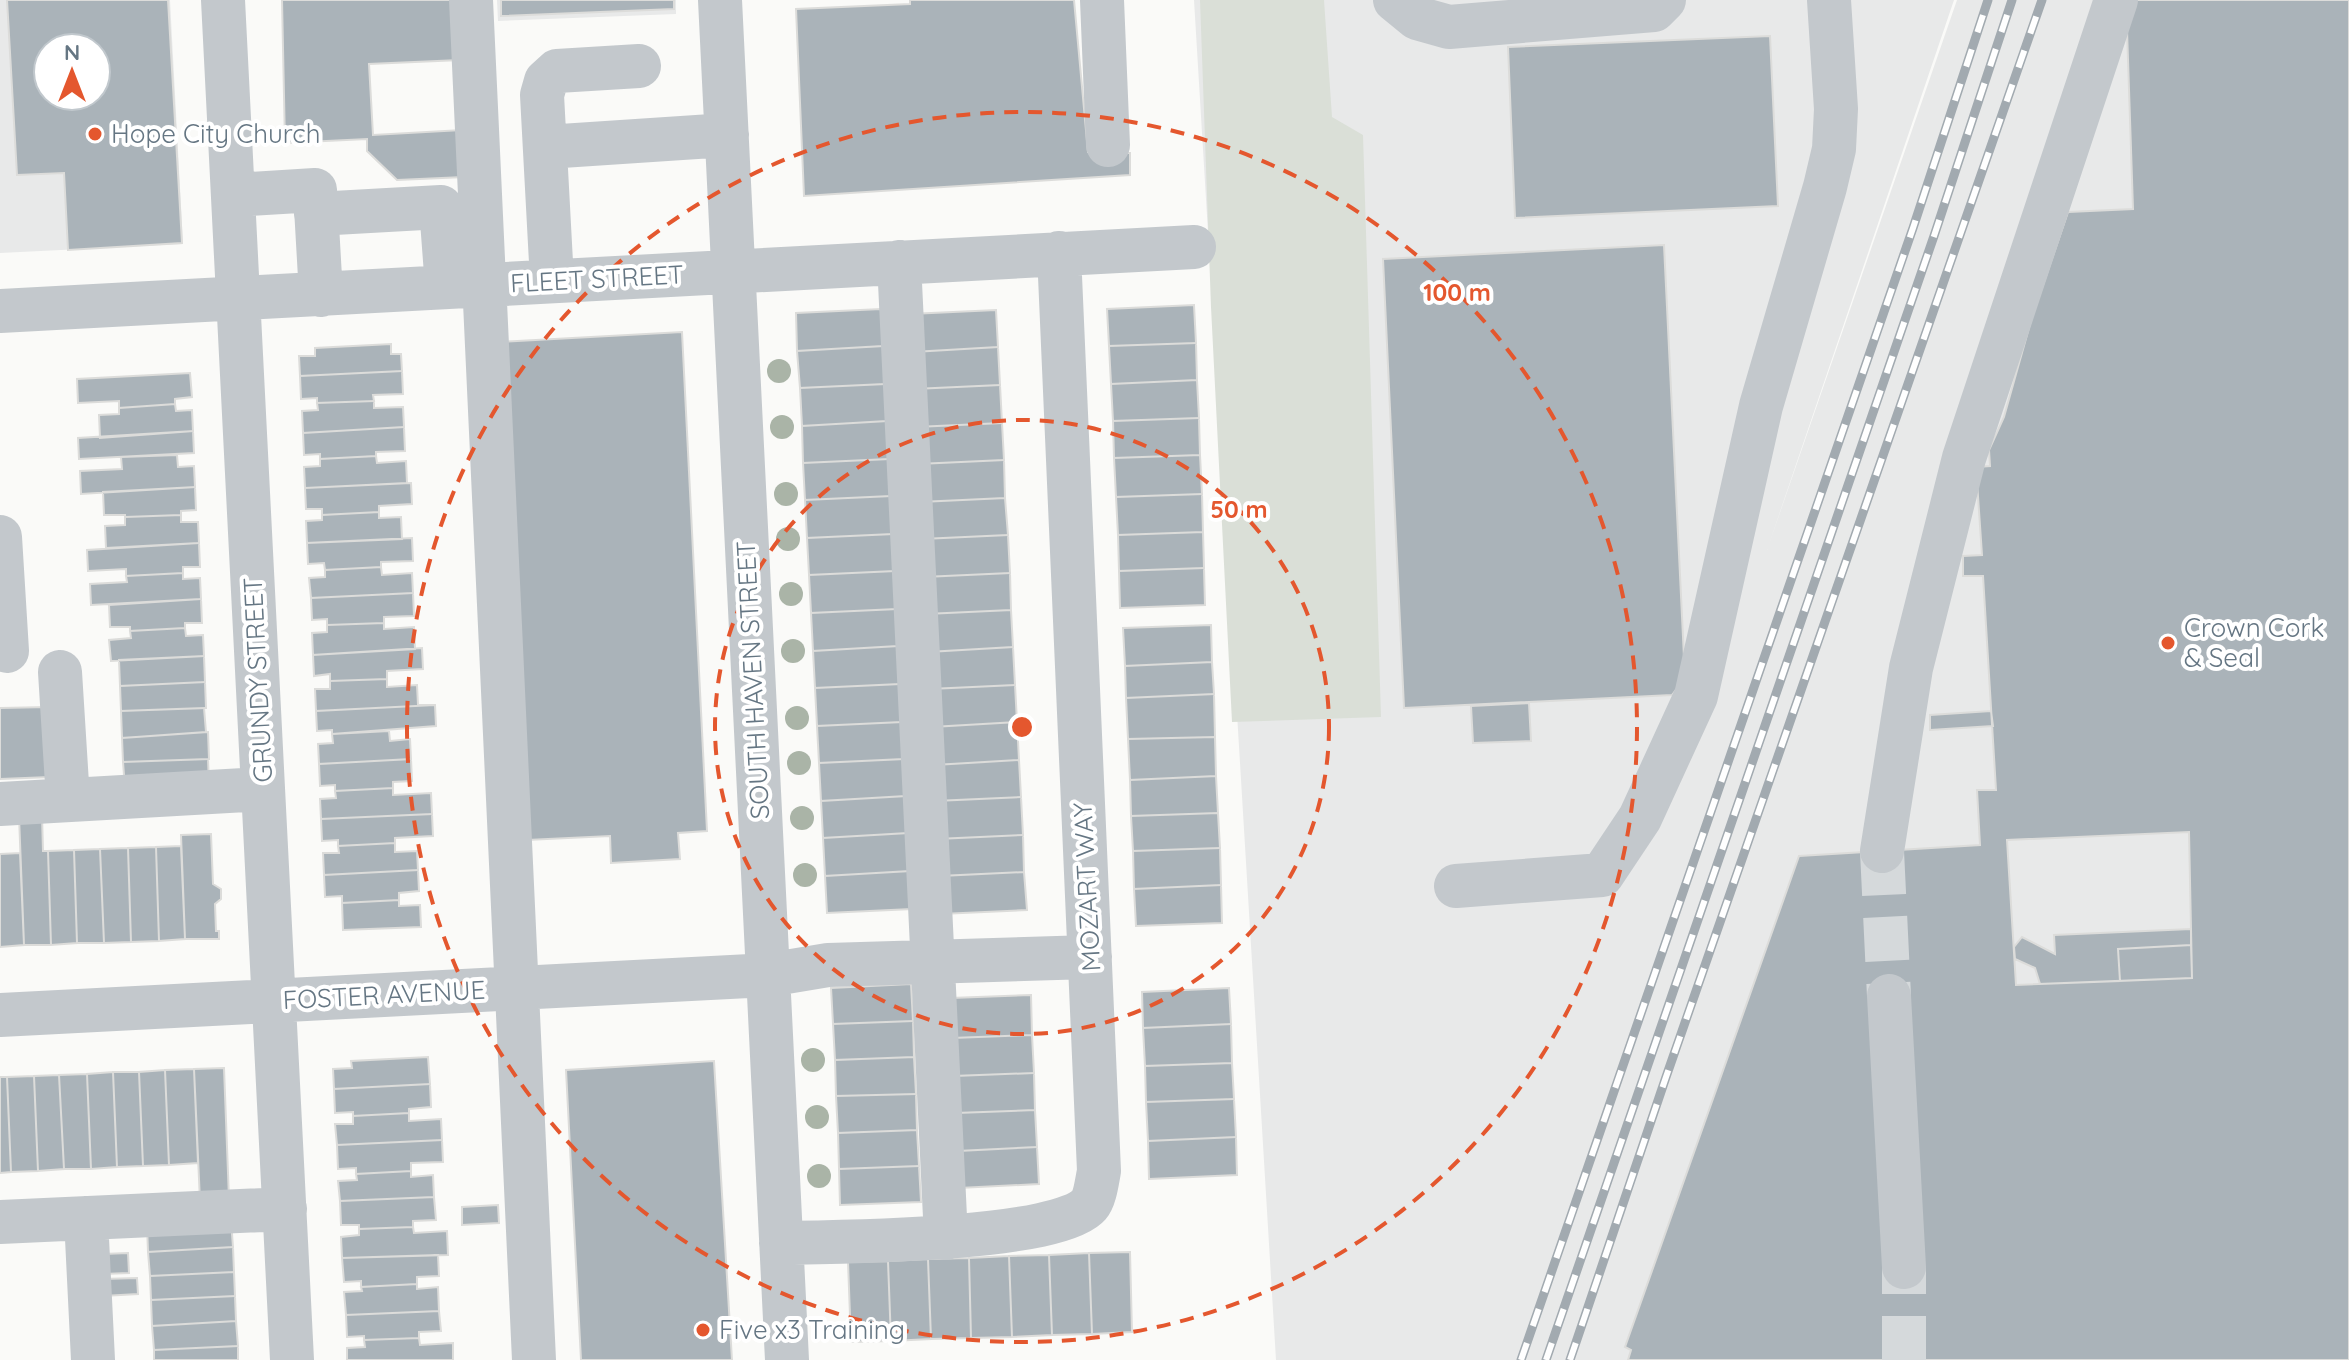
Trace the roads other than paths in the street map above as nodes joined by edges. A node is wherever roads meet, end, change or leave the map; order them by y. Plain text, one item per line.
1 (223, 0) edge
2 (471, 0) edge
3 (720, 0) edge
4 (1102, 0) edge
5 (1395, 0) edge
6 (1664, 0) edge
7 (1829, 0) edge
8 (2116, 0) edge
9 (639, 66) dead end
10 (727, 135) junction
11 (1108, 145) dead end
12 (546, 147) junction
13 (233, 195) junction
14 (316, 214) junction
15 (1194, 247) dead end
16 (1059, 253) junction
17 (899, 262) junction
18 (733, 272) junction
19 (552, 281) junction
20 (466, 286) junction
21 (321, 295) junction
22 (238, 300) junction
23 (0, 311) edge
24 (0, 537) edge
25 (4, 634) edge
26 (60, 672) dead end
27 (263, 789) junction
28 (68, 800) junction
29 (0, 804) edge
30 (1882, 851) tunnel mouth
31 (1456, 886) dead end
32 (1090, 957) junction
33 (931, 961) junction
34 (768, 975) junction
35 (518, 988) junction
36 (1889, 996) tunnel mouth
37 (274, 1001) junction
38 (0, 1015) edge
39 (285, 1209) junction
40 (86, 1218) junction
41 (0, 1222) edge
42 (946, 1238) junction
43 (781, 1243) junction
44 (1904, 1267) tunnel mouth
45 (93, 1360) edge
46 (292, 1360) edge
47 (534, 1360) edge
48 (787, 1360) edge

1 - 13 street, GRUNDY STREET
2 - 20 street
3 - 10 street, SOUTH HAVEN STREET
4 - 11 street
5 - 6 street
7 - 31 street
8 - 30 street
9 - 12 street
10 - 12 street
10 - 18 street, SOUTH HAVEN STREET
12 - 19 street
13 - 14 street
13 - 22 street, GRUNDY STREET
14 - 20 street
14 - 21 street
15 - 16 street, FLEET STREET
16 - 17 street, FLEET STREET
16 - 32 street, MOZART WAY
17 - 18 street, FLEET STREET
17 - 33 street
18 - 19 street, FLEET STREET
18 - 34 street, SOUTH HAVEN STREET
19 - 20 street, FLEET STREET
20 - 21 street, FLEET STREET
20 - 35 street
21 - 22 street, FLEET STREET
22 - 23 street, FLEET STREET
22 - 27 street, GRUNDY STREET
24 - 25 street
26 - 28 street
27 - 28 street
27 - 37 street, GRUNDY STREET
28 - 29 street
32 - 33 street, FOSTER AVENUE
32 - 42 street, MOZART WAY
33 - 34 street, FOSTER AVENUE
33 - 42 street
34 - 35 street, FOSTER AVENUE
34 - 43 street, SOUTH HAVEN STREET
35 - 37 street, FOSTER AVENUE
35 - 47 street
36 - 44 street
37 - 38 street, FOSTER AVENUE
37 - 39 street, GRUNDY STREET
39 - 40 street
39 - 46 street, GRUNDY STREET
40 - 41 street
40 - 45 street
42 - 43 street, MOZART WAY
43 - 48 street, SOUTH HAVEN STREET

